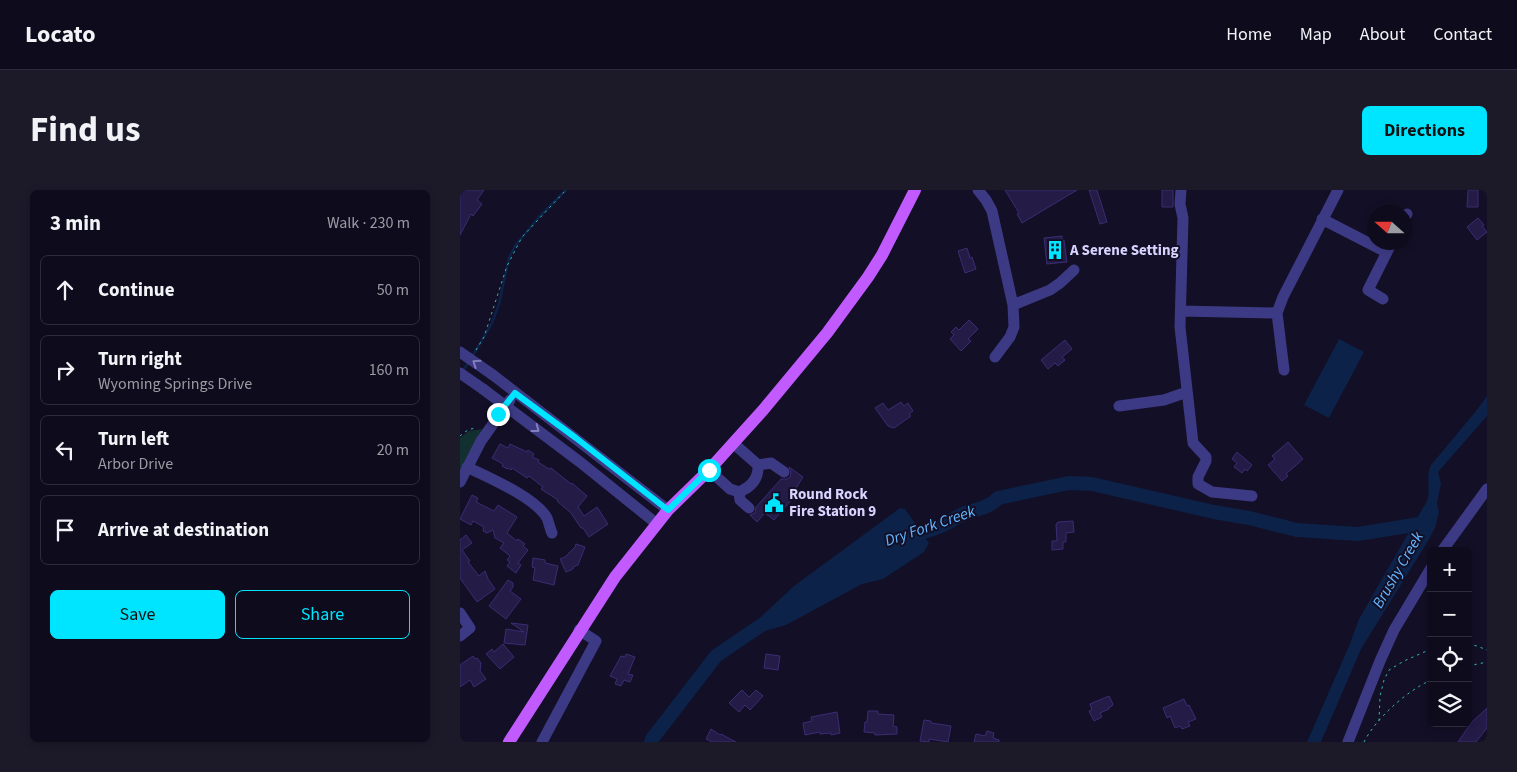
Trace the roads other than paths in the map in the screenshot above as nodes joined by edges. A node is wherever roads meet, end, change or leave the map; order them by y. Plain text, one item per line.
1 (915, 190) edge
2 (978, 190) edge
3 (1181, 190) edge
4 (1338, 190) edge
5 (1322, 219) junction
6 (1367, 238) edge
7 (1388, 250) edge
8 (1074, 270) dead end
9 (1383, 299) dead end
10 (1013, 305) junction
11 (1181, 312) junction
12 (1277, 313) junction
13 (460, 352) edge
14 (994, 357) dead end
15 (1284, 370) dead end
16 (460, 373) edge
17 (1187, 392) junction
18 (515, 393) junction
19 (506, 406) junction
20 (1119, 406) dead end
21 (733, 443) junction
22 (758, 465) junction
23 (468, 467) junction
24 (709, 470) junction
25 (784, 472) dead end
26 (460, 482) edge
27 (1487, 489) edge
28 (739, 492) junction
29 (1252, 496) dead end
30 (749, 508) dead end
31 (668, 510) junction
32 (656, 524) junction
33 (552, 534) dead end
34 (1445, 547) edge
35 (1427, 574) edge
36 (460, 613) edge
37 (579, 630) junction
38 (460, 636) edge
39 (509, 742) edge
40 (542, 742) edge
41 (1348, 742) edge

1 - 21 main road
2 - 10 street
3 - 11 street
4 - 5 street
5 - 6 street
5 - 12 street
7 - 9 street
8 - 10 street
10 - 14 street
11 - 12 street
11 - 17 street
12 - 15 street
18 -> 13 street, bridge
16 - 19 street, bridge
17 - 20 street
17 - 29 street
18 - 19 street
18 - 31 street
19 - 23 street
19 -> 32 street
21 - 22 street
21 - 24 main road
22 - 25 street
22 - 28 street
23 - 26 street
23 - 33 street
24 - 28 street
24 - 31 main road
27 - 34 street
28 - 30 street
31 - 32 main road
32 - 37 main road
35 - 41 street
36 - 38 street
37 - 39 main road
37 - 40 street

